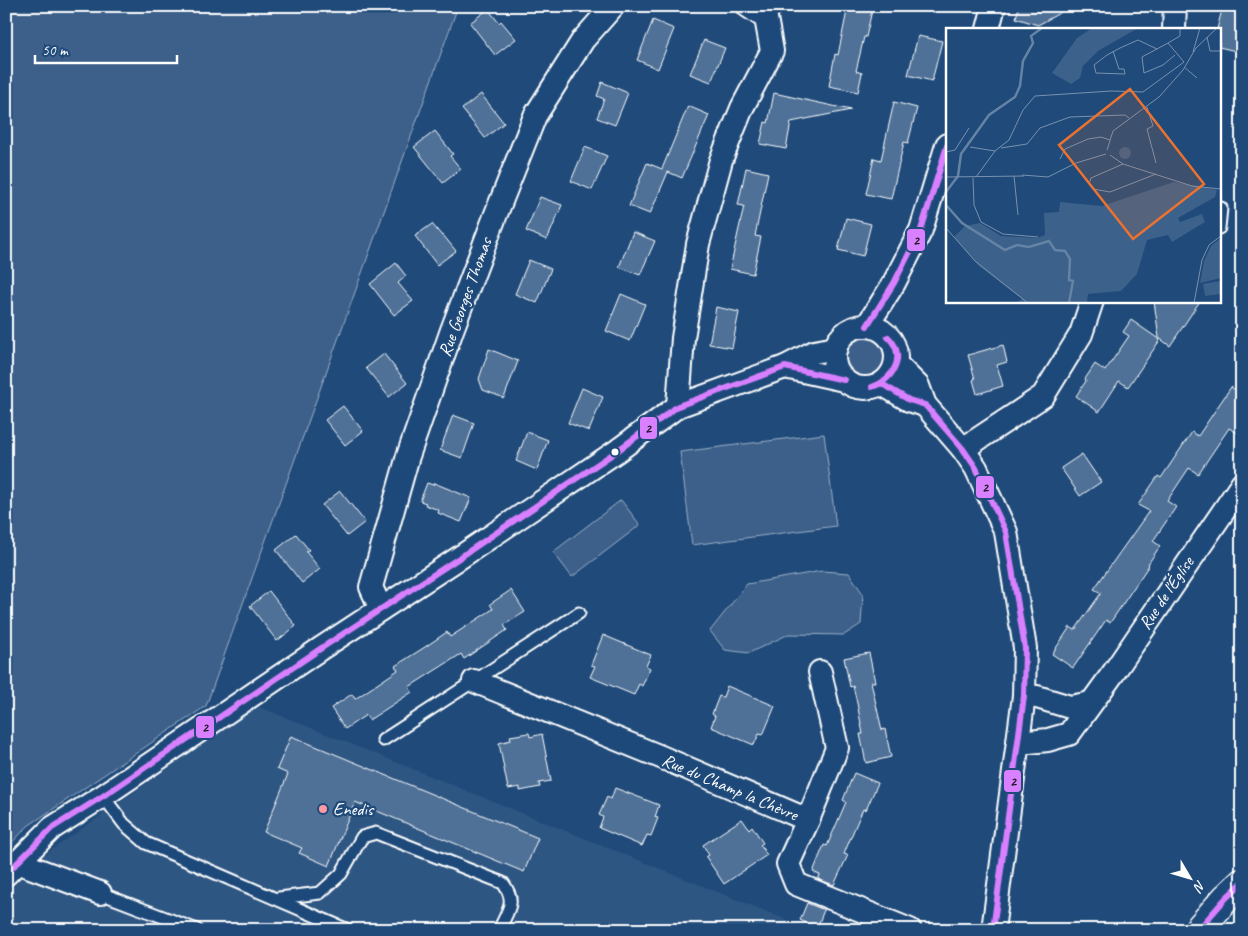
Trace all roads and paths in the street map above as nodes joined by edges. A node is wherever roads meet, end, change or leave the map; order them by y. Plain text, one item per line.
1 (613, 6) edge
2 (994, 6) edge
3 (1175, 6) edge
4 (764, 10) edge
5 (988, 28) edge
6 (1174, 28) edge
7 (946, 148) edge
8 (1221, 208) dead end
9 (1220, 218) edge
10 (1092, 302) edge
11 (867, 326) junction
12 (836, 348) junction
13 (896, 364) junction
14 (785, 367) junction
15 (844, 380) junction
16 (882, 384) junction
17 (925, 405) junction
18 (678, 406) junction
19 (963, 449) junction
20 (1242, 484) edge
21 (381, 609) junction
22 (579, 613) dead end
23 (820, 672) dead end
24 (474, 681) junction
25 (1024, 696) junction
26 (1091, 703) junction
27 (384, 740) dead end
28 (1019, 743) junction
29 (103, 796) junction
30 (808, 820) junction
31 (12, 868) edge
32 (1242, 883) edge
33 (100, 893) joint
34 (278, 898) junction
35 (197, 930) edge
36 (348, 930) edge
37 (499, 930) edge
38 (910, 930) edge
39 (994, 930) edge
40 (1198, 930) edge

1 - 21 street, Rue Georges Thomas
2 - 5 street
3 - 6 street
4 - 18 street
7 - 11 street
8 - 9 lane
10 - 19 street
11 - 12 street
11 - 13 street
12 - 14 street
12 - 15 street
13 - 16 street
13 - 17 street
14 - 15 street
14 - 18 street
15 - 16 street
16 - 17 street
17 - 19 street
18 - 21 street
19 - 25 street
20 - 26 street, Rue de l'Église
21 - 29 street
22 - 24 lane
23 - 30 street
24 - 27 lane
24 - 30 street, Rue du Champ la Chèvre
25 - 26 street
25 - 28 street
26 - 28 street, Rue de l'Église
28 - 39 street
29 - 31 street
29 - 34 lane
30 - 38 street, Rue du Champ la Chèvre
31 - 33 street
32 - 40 street
33 - 35 lane
34 - 36 lane
34 - 37 lane

